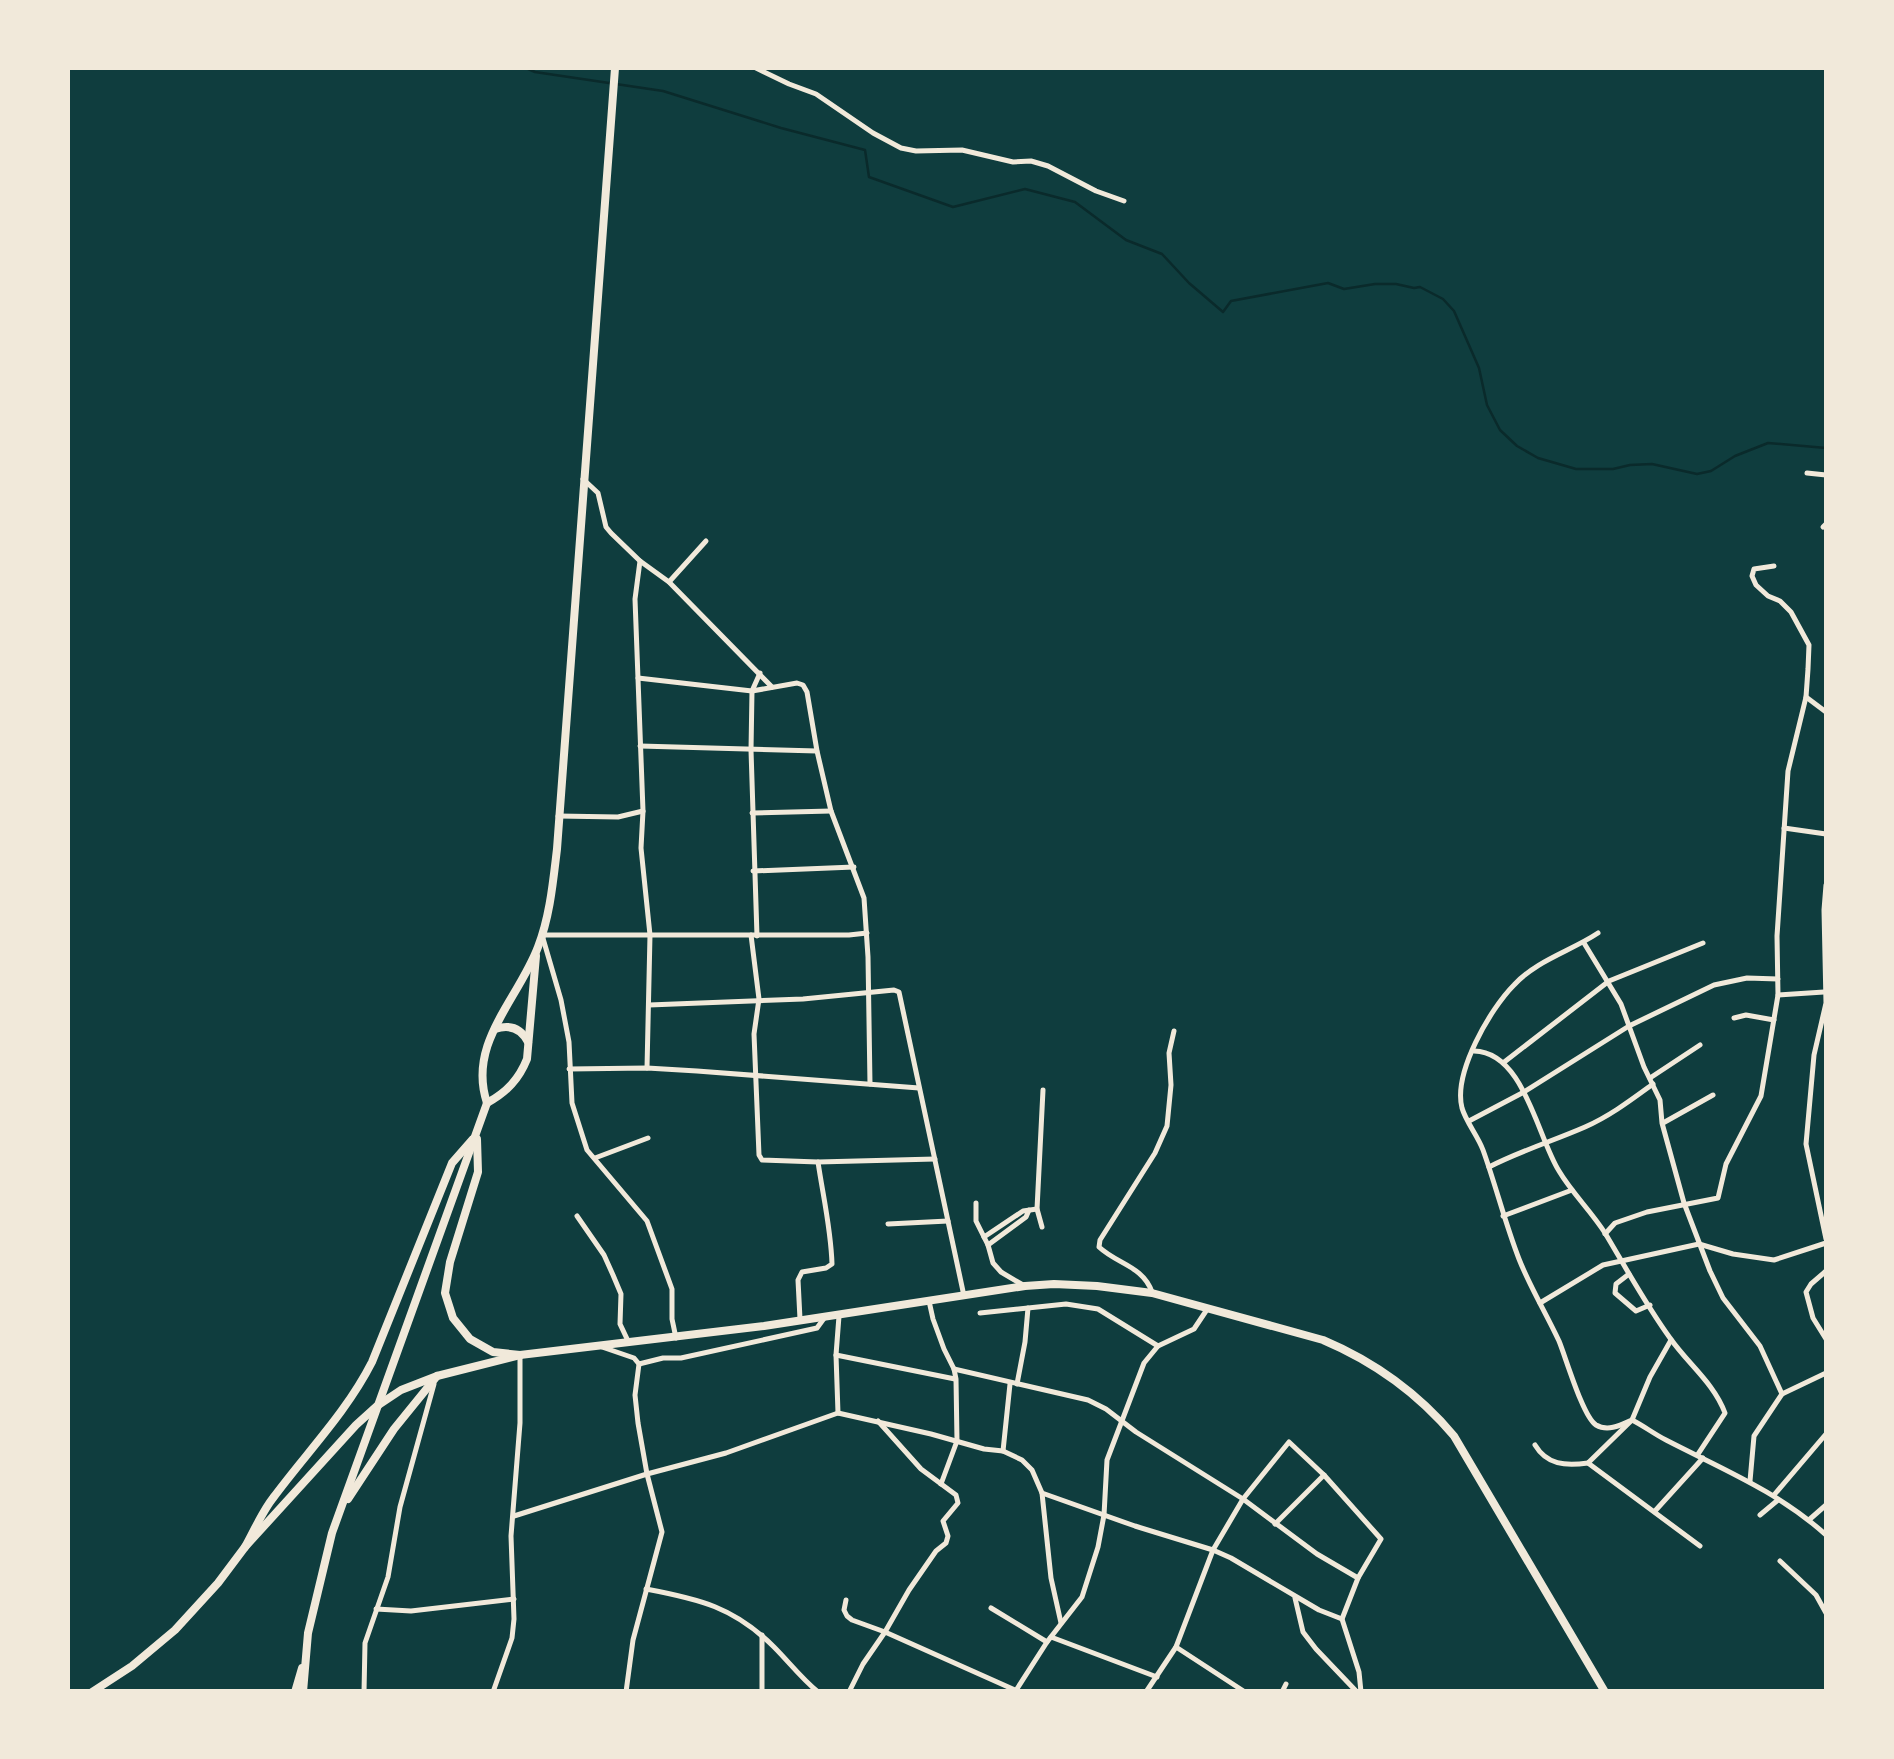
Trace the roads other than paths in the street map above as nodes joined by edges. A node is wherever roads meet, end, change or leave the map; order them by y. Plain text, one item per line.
1 (615, 68) edge
2 (756, 68) edge
3 (1124, 201) dead end
4 (1807, 473) dead end
5 (1826, 476) edge
6 (583, 479) junction
7 (706, 541) dead end
8 (640, 560) junction
9 (1774, 566) dead end
10 (668, 582) junction
11 (760, 672) junction
12 (638, 678) junction
13 (772, 687) junction
14 (752, 691) junction
15 (1806, 697) junction
16 (1826, 712) edge
17 (640, 746) junction
18 (750, 750) junction
19 (817, 750) junction
20 (643, 811) junction
21 (831, 811) junction
22 (752, 812) junction
23 (558, 816) junction
24 (1784, 828) junction
25 (1826, 834) edge
26 (854, 867) junction
27 (753, 871) junction
28 (1826, 886) edge
29 (867, 933) junction
30 (1598, 933) dead end
31 (650, 934) junction
32 (542, 935) junction
33 (754, 935) junction
34 (1584, 943) junction
35 (1703, 943) dead end
36 (537, 951) junction
37 (1826, 958) edge
38 (1778, 979) junction
39 (1609, 981) junction
40 (1825, 992) edge
41 (868, 993) junction
42 (1778, 995) junction
43 (760, 999) junction
44 (649, 1005) junction
45 (1734, 1018) dead end
46 (1774, 1020) junction
47 (1629, 1026) junction
48 (496, 1029) junction
49 (1174, 1031) dead end
50 (1700, 1045) dead end
51 (530, 1046) junction
52 (1474, 1051) junction
53 (1503, 1063) junction
54 (647, 1068) junction
55 (569, 1069) junction
56 (755, 1076) junction
57 (1651, 1081) junction
58 (870, 1084) junction
59 (919, 1088) junction
60 (1043, 1090) dead end
61 (1524, 1092) junction
62 (1713, 1095) dead end
63 (487, 1103) junction
64 (1470, 1121) junction
65 (1662, 1124) junction
66 (476, 1136) junction
67 (648, 1138) dead end
68 (1546, 1144) junction
69 (593, 1158) junction
70 (935, 1159) junction
71 (818, 1162) junction
72 (1489, 1167) junction
73 (1826, 1187) edge
74 (1816, 1189) junction
75 (1572, 1190) junction
76 (976, 1203) dead end
77 (1684, 1203) junction
78 (1033, 1210) junction
79 (577, 1216) dead end
80 (1503, 1216) junction
81 (948, 1221) junction
82 (888, 1224) dead end
83 (1042, 1228) dead end
84 (1606, 1234) junction
85 (984, 1237) junction
86 (1826, 1241) edge
87 (1698, 1244) junction
88 (988, 1245) junction
89 (1622, 1260) junction
90 (1826, 1271) edge
91 (1629, 1274) junction
92 (1024, 1286) junction
93 (1152, 1293) junction
94 (964, 1296) junction
95 (929, 1301) junction
96 (1540, 1303) junction
97 (1650, 1305) junction
98 (1028, 1308) junction
99 (1208, 1308) junction
100 (980, 1313) dead end
101 (839, 1315) junction
102 (825, 1318) junction
103 (800, 1321) junction
104 (676, 1338) junction
105 (1826, 1339) edge
106 (1671, 1340) junction
107 (629, 1344) junction
108 (597, 1346) junction
109 (1158, 1346) junction
110 (520, 1356) junction
111 (836, 1356) junction
112 (639, 1364) junction
113 (954, 1369) junction
114 (1826, 1373) edge
115 (437, 1376) junction
116 (956, 1380) junction
117 (1013, 1384) junction
118 (1782, 1394) junction
119 (838, 1412) junction
120 (1121, 1420) junction
121 (1632, 1420) junction
122 (878, 1421) junction
123 (1826, 1434) edge
124 (957, 1441) junction
125 (1535, 1446) dead end
126 (1004, 1451) junction
127 (1700, 1456) junction
128 (1588, 1463) junction
129 (647, 1474) junction
130 (1324, 1475) junction
131 (1750, 1481) junction
132 (941, 1484) junction
133 (1042, 1493) junction
134 (1776, 1497) junction
135 (1243, 1499) junction
136 (1826, 1505) edge
137 (1655, 1511) junction
138 (1104, 1515) junction
139 (1760, 1515) dead end
140 (338, 1516) junction
141 (514, 1516) junction
142 (1810, 1520) junction
143 (1275, 1524) junction
144 (1826, 1535) edge
145 (1700, 1546) dead end
146 (246, 1547) junction
147 (1213, 1550) junction
148 (1780, 1561) dead end
149 (1358, 1578) junction
150 (646, 1589) junction
151 (514, 1598) junction
152 (1296, 1598) junction
153 (846, 1600) dead end
154 (991, 1608) dead end
155 (376, 1609) junction
156 (1826, 1614) edge
157 (1342, 1620) junction
158 (1061, 1623) junction
159 (885, 1632) junction
160 (762, 1636) junction
161 (1049, 1639) junction
162 (1176, 1647) junction
163 (304, 1664) junction
164 (1157, 1677) junction
165 (1150, 1690) edge
166 (1236, 1690) edge
167 (1016, 1691) edge
168 (92, 1692) edge
169 (294, 1692) edge
170 (303, 1692) edge
171 (364, 1692) edge
172 (494, 1692) edge
173 (626, 1692) edge
174 (762, 1692) edge
175 (818, 1692) edge
176 (849, 1692) edge
177 (1245, 1692) edge
178 (1359, 1692) edge
179 (1605, 1692) edge

1 - 6 main road
2 - 3 street
4 - 5 street
6 - 8 street
6 - 23 main road
7 - 10 street
8 - 10 street
8 - 12 street
9 - 15 street
10 - 11 street
11 - 13 street
11 - 14 street
12 - 14 street
12 - 17 street
13 - 14 street
13 - 19 street
14 - 18 street
15 - 16 street
15 - 24 street
17 - 18 street
17 - 20 street
18 - 19 street
18 - 22 street
19 - 21 street
20 - 23 street
20 - 31 street
21 - 22 street
21 - 26 street
22 - 27 street
23 - 32 main road
24 - 25 street
24 - 38 street
26 - 27 street
26 - 29 street
27 - 33 street
28 - 37 street
29 - 33 street
29 - 41 street
30 - 34 street
31 - 32 street
31 - 33 street
31 - 44 street
32 - 36 main road
32 - 55 street
33 - 43 street
34 - 39 street
34 - 52 street
35 - 39 street
36 - 48 main road
36 - 51 main road
37 - 40 street
38 - 42 street
38 - 47 street
39 - 47 street
39 - 53 street
40 - 42 street
40 - 74 street
41 - 43 street
41 - 58 street
41 - 59 street
42 - 46 street
43 - 44 street
43 - 56 street
44 - 54 street
45 - 46 street
46 - 77 street
47 - 57 street
47 - 61 street
48 - 51 main road
48 - 63 main road
49 - 93 street
50 - 57 street
51 - 63 main road
52 - 53 street
52 - 64 street
53 - 61 street
54 - 55 street
54 - 56 street
55 - 69 street
56 - 58 street
56 - 71 street
57 - 65 street
57 - 68 street
58 - 59 street
59 - 70 street
60 - 78 street
61 - 64 street
61 - 68 street
62 - 65 street
63 - 66 main road
64 - 72 street
65 - 77 street
66 - 110 main road
66 - 140 main road
66 - 146 main road
67 - 69 street
68 - 72 street
68 - 75 street
69 - 104 street
70 - 71 street
70 - 81 street
71 - 103 street
72 - 80 street
73 - 74 street
74 - 86 street
75 - 80 street
75 - 84 street
76 - 85 street
77 - 84 street
77 - 87 street
78 - 83 street
78 - 85 street
78 - 88 street
79 - 107 street
80 - 96 street
81 - 82 street
81 - 94 street
84 - 89 street
85 - 88 street
86 - 87 street
87 - 89 street
87 - 118 street
88 - 92 street
89 - 91 street
89 - 96 street
90 - 105 street
91 - 97 street
91 - 97 street
92 - 93 main road
92 - 94 main road
93 - 99 main road
94 - 95 main road
95 - 101 main road
95 - 113 street
96 - 121 street
97 - 106 street
98 - 100 street
98 - 109 street
98 - 117 street
99 - 109 street
99 - 179 main road
101 - 102 main road
101 - 111 street
102 - 103 main road
102 - 112 street
103 - 104 main road
104 - 107 main road
106 - 121 street
106 - 127 street
107 - 108 main road
108 - 110 main road
108 - 112 street
109 - 120 street
110 - 115 main road
110 - 141 street
111 - 116 street
111 - 119 street
112 - 129 street
113 - 116 street
113 - 117 street
114 - 118 street
115 - 140 main road
115 - 146 main road
115 - 155 street
116 - 124 street
117 - 120 street
117 - 126 street
118 - 131 street
119 - 122 street
119 - 129 street
120 - 135 street
120 - 138 street
121 - 127 street
121 - 128 street
122 - 124 street
122 - 132 street
123 - 134 street
124 - 126 street
124 - 132 street
125 - 128 street
126 - 133 street
127 - 131 street
127 - 137 street
128 - 137 street
129 - 141 street
129 - 150 street
130 - 135 street
130 - 143 street
130 - 149 street
131 - 134 street
132 - 159 street
133 - 138 street
133 - 158 street
134 - 139 street
134 - 142 street
135 - 143 street
135 - 147 street
136 - 142 street
137 - 145 street
138 - 147 street
138 - 158 street
140 - 163 main road
141 - 151 street
142 - 144 street
143 - 149 street
146 - 168 main road
147 - 152 street
147 - 162 street
148 - 156 street
149 - 157 street
150 - 160 street
150 - 173 street
151 - 155 street
151 - 172 street
152 - 157 street
152 - 178 street
153 - 159 street
154 - 161 street
155 - 171 street
157 - 178 street
158 - 161 street
159 - 167 street
159 - 176 street
160 - 174 street
160 - 175 street
161 - 164 street
161 - 167 street
162 - 164 street
162 - 166 street
163 - 169 main road
163 - 170 main road
164 - 165 street
166 - 177 street

